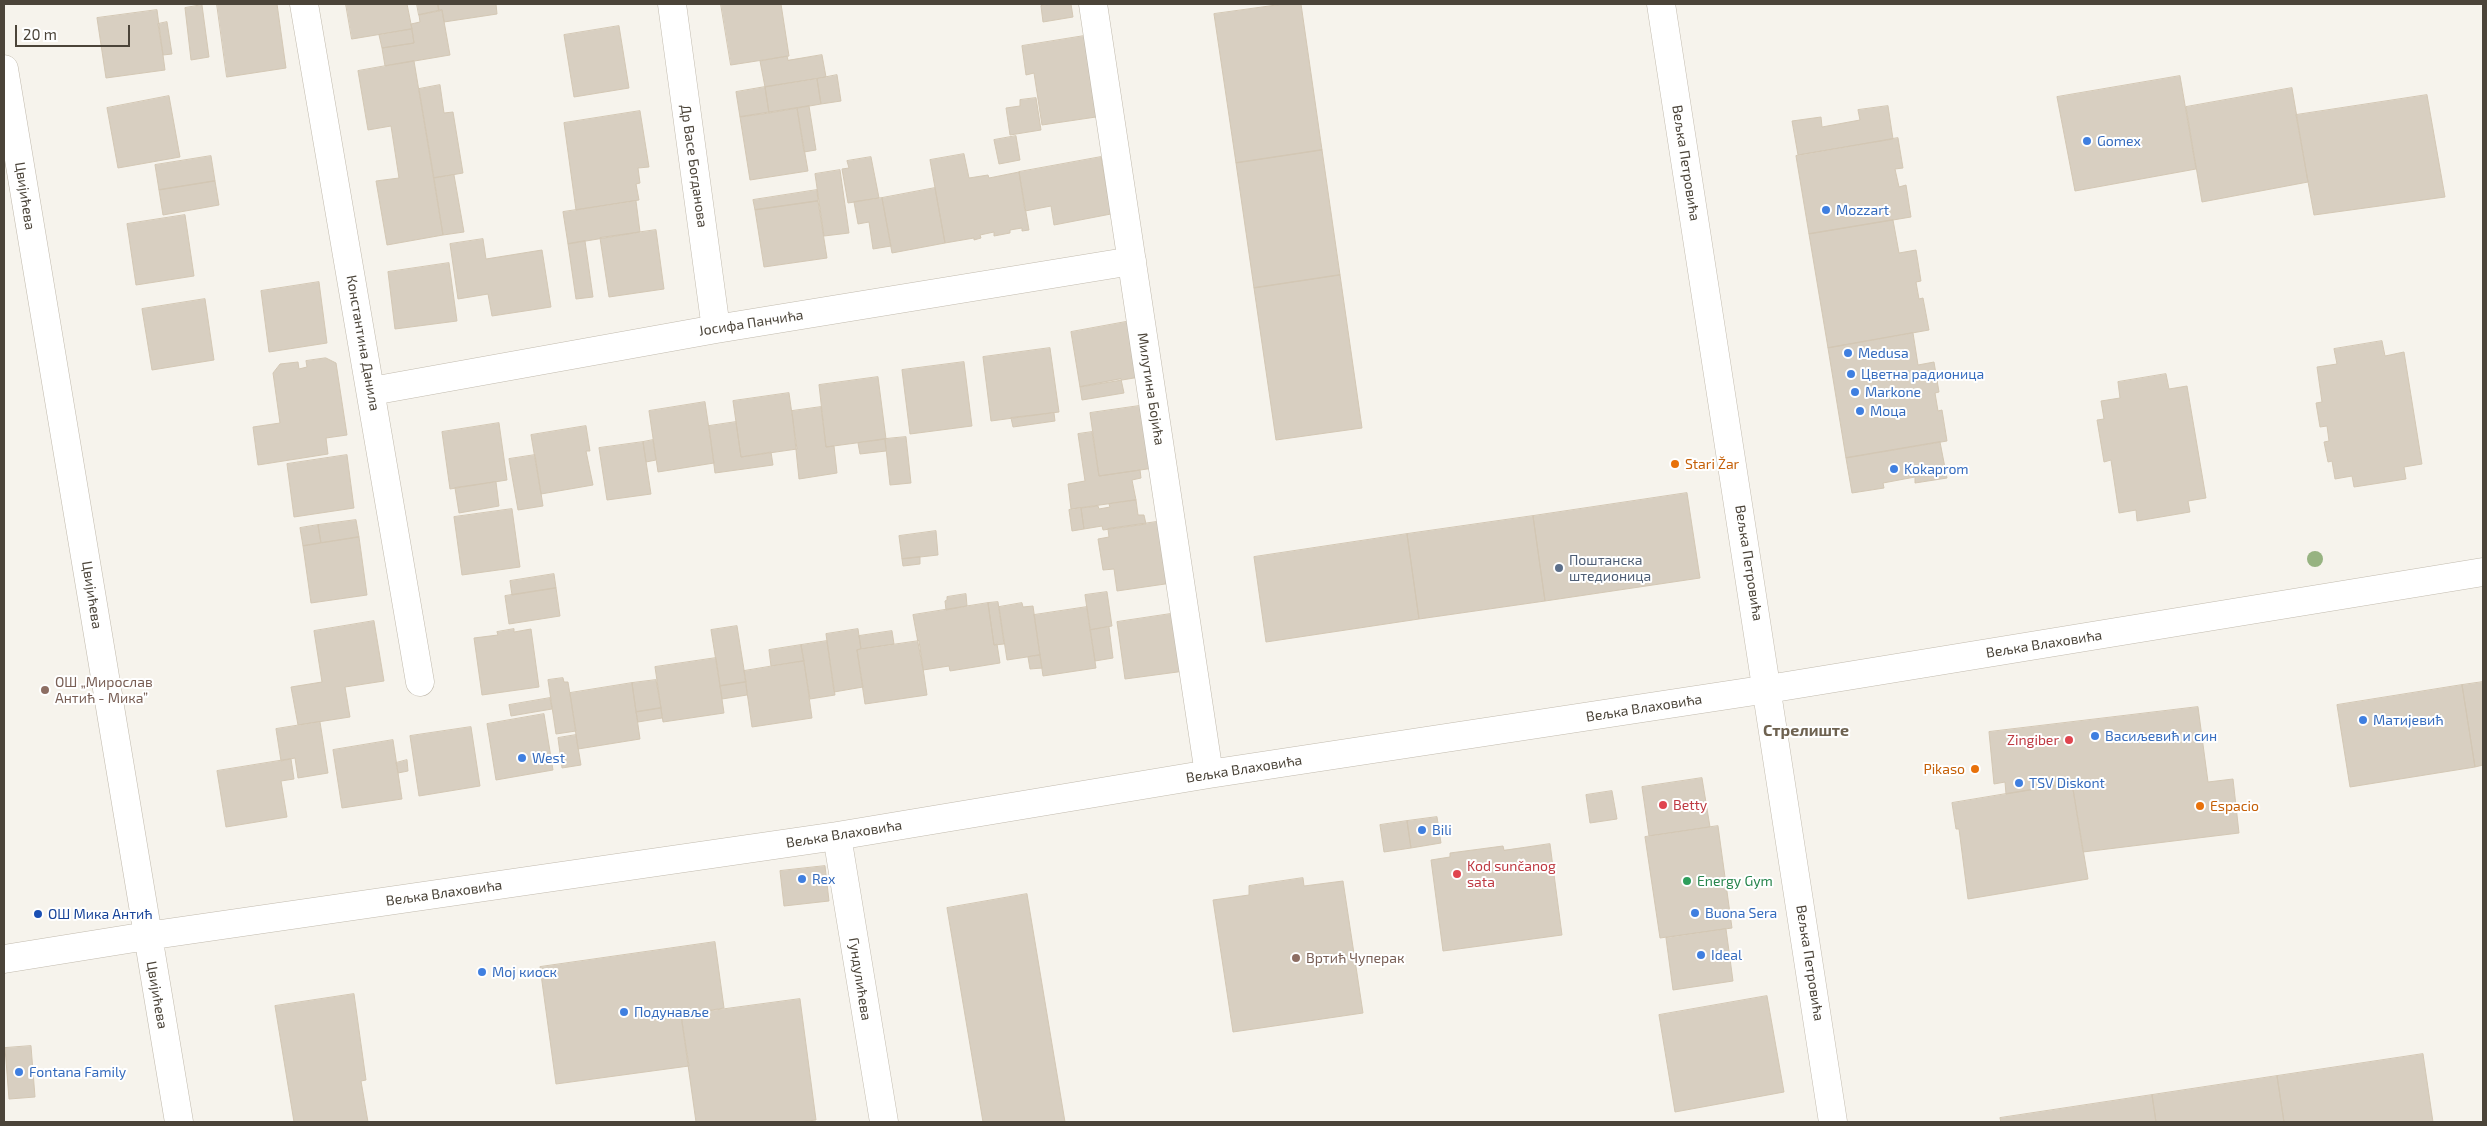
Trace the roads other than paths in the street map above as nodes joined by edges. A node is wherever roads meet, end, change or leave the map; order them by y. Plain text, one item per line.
1 (304, 4) edge
2 (672, 4) edge
3 (1093, 4) edge
4 (1661, 4) edge
5 (4, 69) edge
6 (1132, 261) junction
7 (716, 328) junction
8 (372, 391) junction
9 (2483, 572) edge
10 (420, 682) dead end
11 (1768, 690) junction
12 (1209, 774) junction
13 (838, 836) junction
14 (147, 936) junction
15 (4, 960) edge
16 (179, 1122) edge
17 (884, 1122) edge
18 (1834, 1122) edge

1 - 8 street, Константина Данила
2 - 7 street, Др Васе Богданова
3 - 6 street, Милутина Бојића
4 - 11 street, Вељка Петровића
5 - 14 street, Цвијићева
6 - 7 street, Јосифа Панчића
6 - 12 street, Милутина Бојића
7 - 8 street, Јосифа Панчића
8 - 10 street, Константина Данила
9 - 11 street, Вељка Влаховића
11 - 12 street, Вељка Влаховића
11 - 18 street, Вељка Петровића
12 - 13 street, Вељка Влаховића
13 - 14 street, Вељка Влаховића
13 - 17 street, Гундулићева
14 - 15 street, Вељка Влаховића
14 - 16 street, Цвијићева

